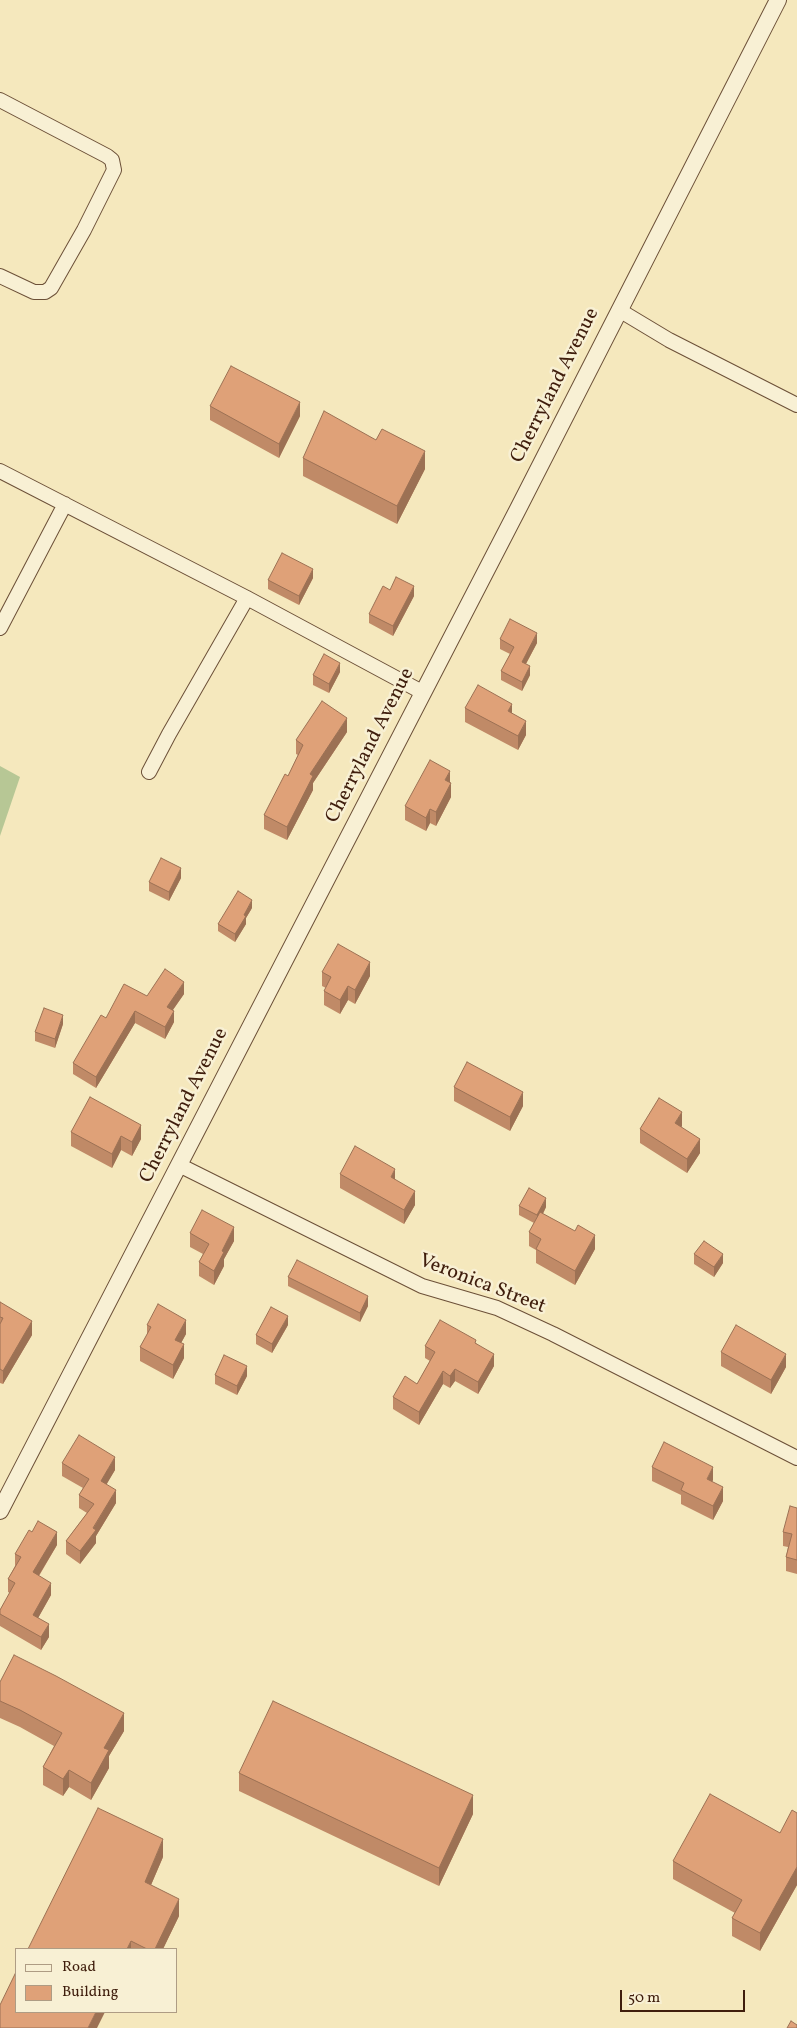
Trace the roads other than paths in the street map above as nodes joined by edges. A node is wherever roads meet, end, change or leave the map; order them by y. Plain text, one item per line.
1 (778, 0) edge
2 (0, 100) edge
3 (0, 276) edge
4 (619, 310) junction
5 (797, 405) edge
6 (0, 471) edge
7 (65, 504) junction
8 (247, 598) junction
9 (0, 628) edge
10 (422, 692) junction
11 (150, 772) dead end
12 (179, 1165) junction
13 (797, 1458) edge
14 (0, 1510) edge

1 - 4 street, Cherryland Avenue
2 - 3 street
4 - 5 street
4 - 10 street, Cherryland Avenue
6 - 7 street
7 - 8 street
7 - 9 street
8 - 10 street
8 - 11 street
10 - 12 street, Cherryland Avenue
12 - 13 street, Veronica Street
12 - 14 street, Cherryland Avenue

